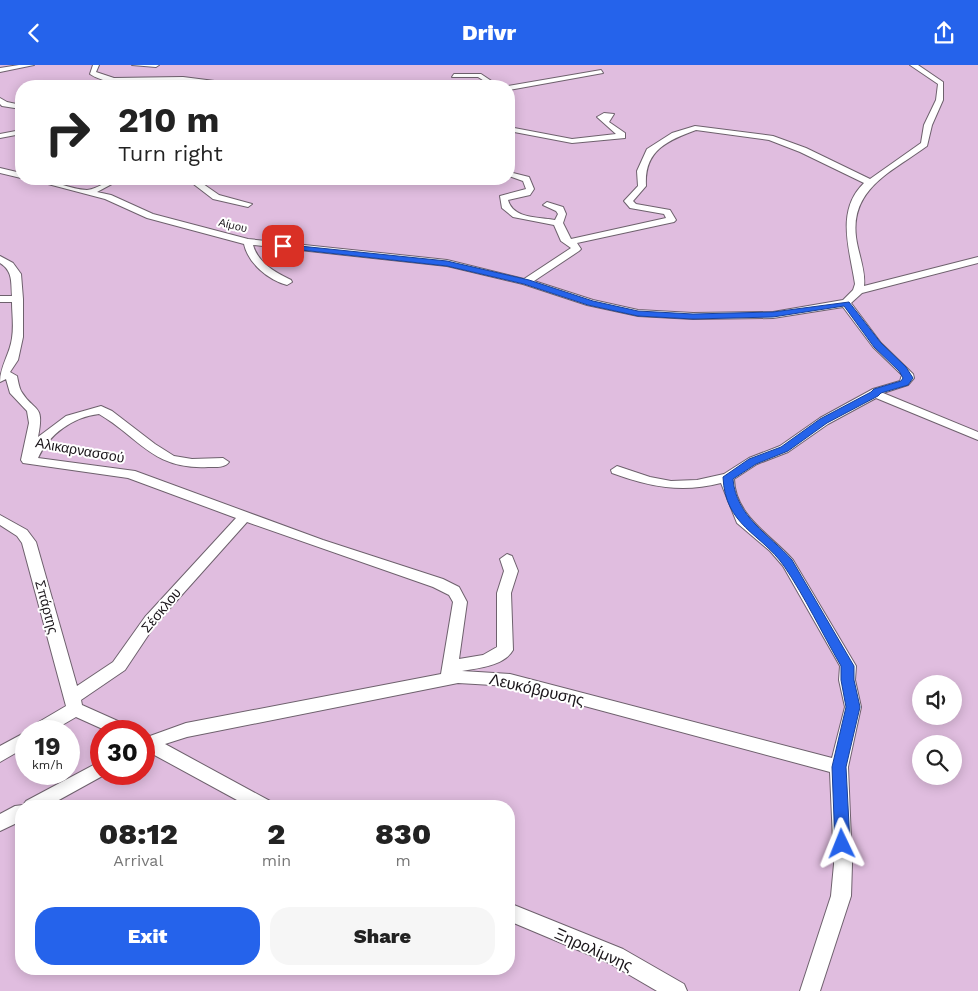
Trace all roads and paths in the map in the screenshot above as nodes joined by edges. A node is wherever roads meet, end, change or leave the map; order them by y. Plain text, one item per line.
1 (31, 65) edge
2 (96, 65) edge
3 (135, 65) edge
4 (154, 65) edge
5 (913, 65) edge
6 (0, 70) edge
7 (601, 72) dead end
8 (454, 77) dead end
9 (154, 80) edge
10 (487, 80) edge
11 (515, 87) edge
12 (2, 104) edge
13 (15, 106) edge
14 (605, 122) dead end
15 (515, 130) edge
16 (15, 133) edge
17 (0, 136) edge
18 (0, 170) edge
19 (15, 174) edge
20 (515, 176) edge
21 (868, 182) junction
22 (59, 185) edge
23 (105, 185) edge
24 (199, 185) edge
25 (90, 192) junction
26 (248, 204) dead end
27 (547, 205) dead end
28 (558, 223) junction
29 (248, 242) junction
30 (570, 242) junction
31 (0, 259) edge
32 (978, 261) edge
33 (288, 282) dead end
34 (526, 282) junction
35 (858, 291) junction
36 (0, 299) edge
37 (18, 299) junction
38 (846, 303) junction
39 (2, 377) edge
40 (875, 394) junction
41 (978, 436) edge
42 (32, 460) junction
43 (222, 462) dead end
44 (617, 470) dead end
45 (728, 477) junction
46 (246, 515) junction
47 (0, 519) edge
48 (507, 559) dead end
49 (449, 673) junction
50 (73, 703) junction
51 (52, 720) edge
52 (103, 720) edge
53 (155, 740) edge
54 (15, 746) edge
55 (155, 748) edge
56 (0, 755) edge
57 (839, 767) junction
58 (90, 774) edge
59 (43, 800) edge
60 (253, 800) edge
61 (15, 815) edge
62 (0, 823) edge
63 (515, 914) edge
64 (677, 991) edge
65 (810, 991) edge

1 - 6 street
2 - 9 street
3 - 4 street
5 - 21 street
7 - 11 street
8 - 10 street
12 - 13 street
14 - 15 street
16 - 17 street
18 - 19 street
20 - 28 street
21 - 30 street
21 - 35 street
22 - 25 street, Αίμου
23 - 25 street
24 - 26 street
25 - 29 street, Αίμου
27 - 28 street
28 - 30 street
29 - 33 street
29 - 34 street, Αίμου
30 - 34 street
31 - 37 street
32 - 35 street
34 - 38 street, Αίμου
35 - 38 street
36 - 37 street
37 - 39 street
38 - 40 street
39 - 42 street, Αλικαρνασσού
40 - 41 street
40 - 45 street
42 - 43 street
42 - 46 street, Αλικαρνασσού
44 - 45 street
45 - 57 street
46 - 49 street, Αλικαρνασσού
46 - 50 street, Σέσκλου
47 - 50 street, Σπάρτης
48 - 49 street
49 - 53 street, Λευκόβρυσης
49 - 57 street, Λευκόβρυσης
50 - 51 street, Σέσκλου
50 - 52 street
54 - 56 street
55 - 60 street
57 - 65 street
58 - 59 street
61 - 62 street
63 - 64 street, Ξηρολίμνης

